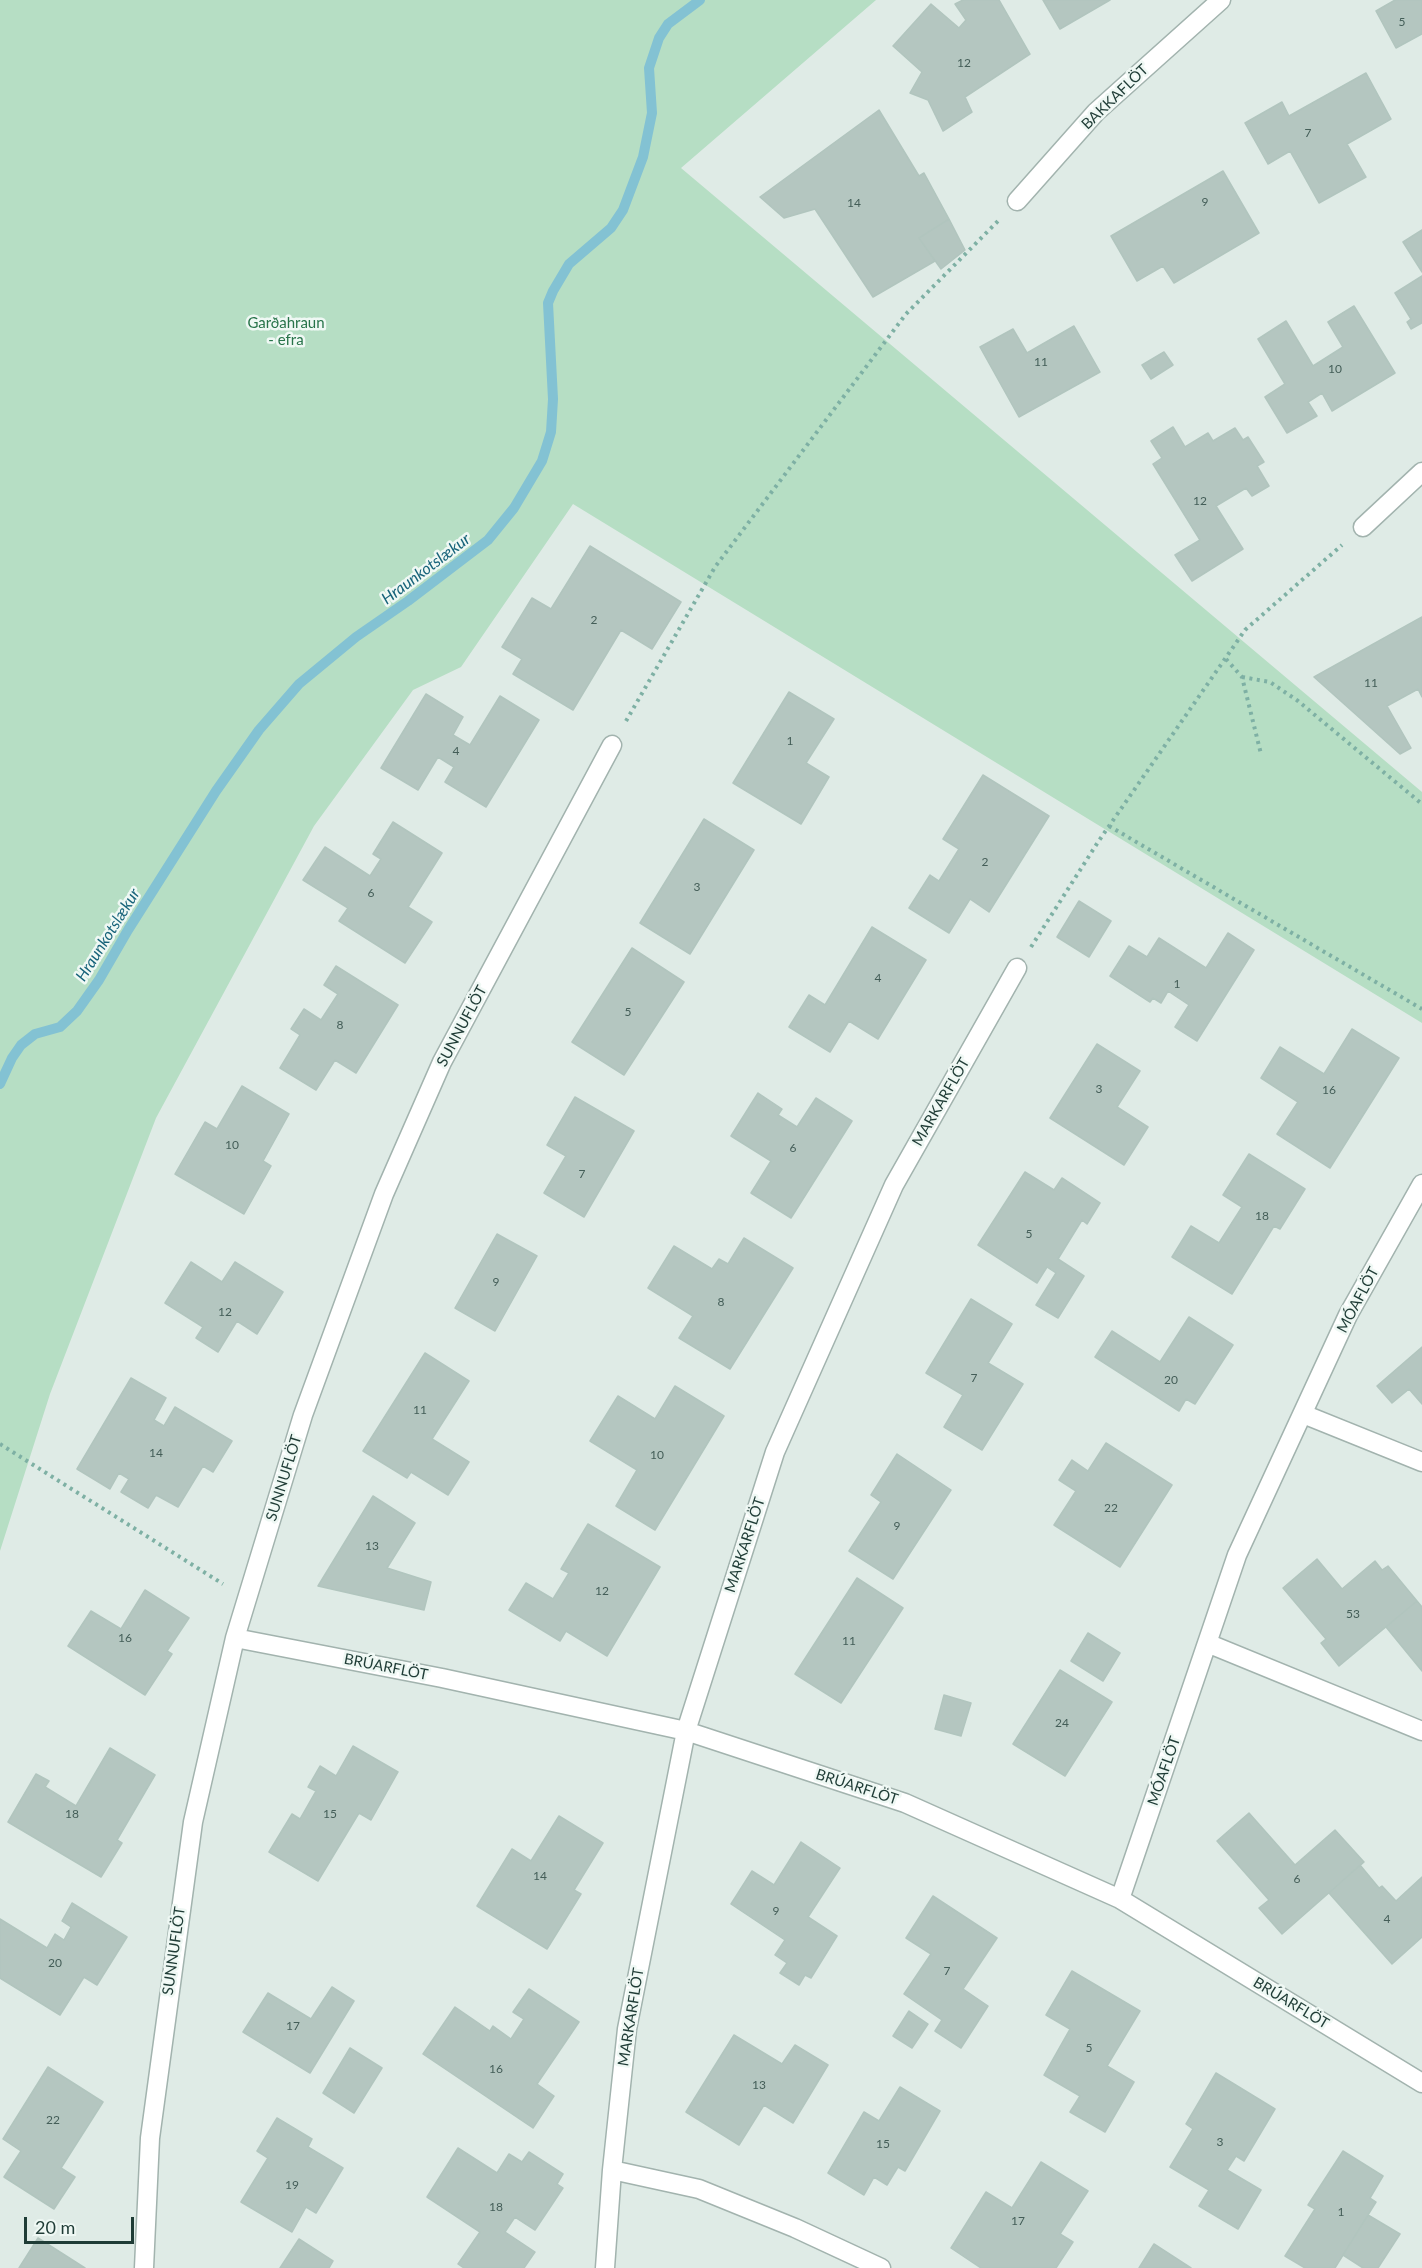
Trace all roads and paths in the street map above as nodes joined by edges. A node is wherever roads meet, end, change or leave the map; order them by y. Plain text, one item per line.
1 (1221, 0) edge
2 (1017, 201) joint
3 (1422, 472) edge
4 (1363, 527) joint
5 (1226, 659) junction
6 (1242, 677) junction
7 (612, 745) joint
8 (1261, 754) dead end
9 (1422, 804) edge
10 (1109, 826) junction
11 (1017, 968) joint
12 (1422, 1010) edge
13 (1421, 1188) edge
14 (1303, 1414) junction
15 (0, 1444) edge
16 (1422, 1462) edge
17 (249, 1593) junction
18 (235, 1638) junction
19 (1207, 1643) junction
20 (686, 1731) junction
21 (1422, 1731) edge
22 (1120, 1899) junction
23 (1422, 2083) edge
24 (612, 2170) junction
25 (144, 2268) edge
26 (605, 2268) edge
27 (881, 2268) edge

1 - 2 street, BAKKAFLÖT
2 - 7 path
3 - 4 street
4 - 5 path
5 - 6 path
5 - 10 path
6 - 8 path
6 - 9 path
7 - 17 street, SUNNUFLÖT
10 - 11 path
10 - 12 path
11 - 20 street, MARKARFLÖT
13 - 14 street, MÓAFLÖT
14 - 16 street
14 - 19 street, MÓAFLÖT
15 - 17 path
17 - 18 street, SUNNUFLÖT
18 - 20 street, BRÚARFLÖT
18 - 25 street, SUNNUFLÖT
19 - 21 street
19 - 22 street, MÓAFLÖT
20 - 22 street, BRÚARFLÖT
20 - 24 street, MARKARFLÖT
22 - 23 street, BRÚARFLÖT
24 - 26 street, MARKARFLÖT
24 - 27 street

